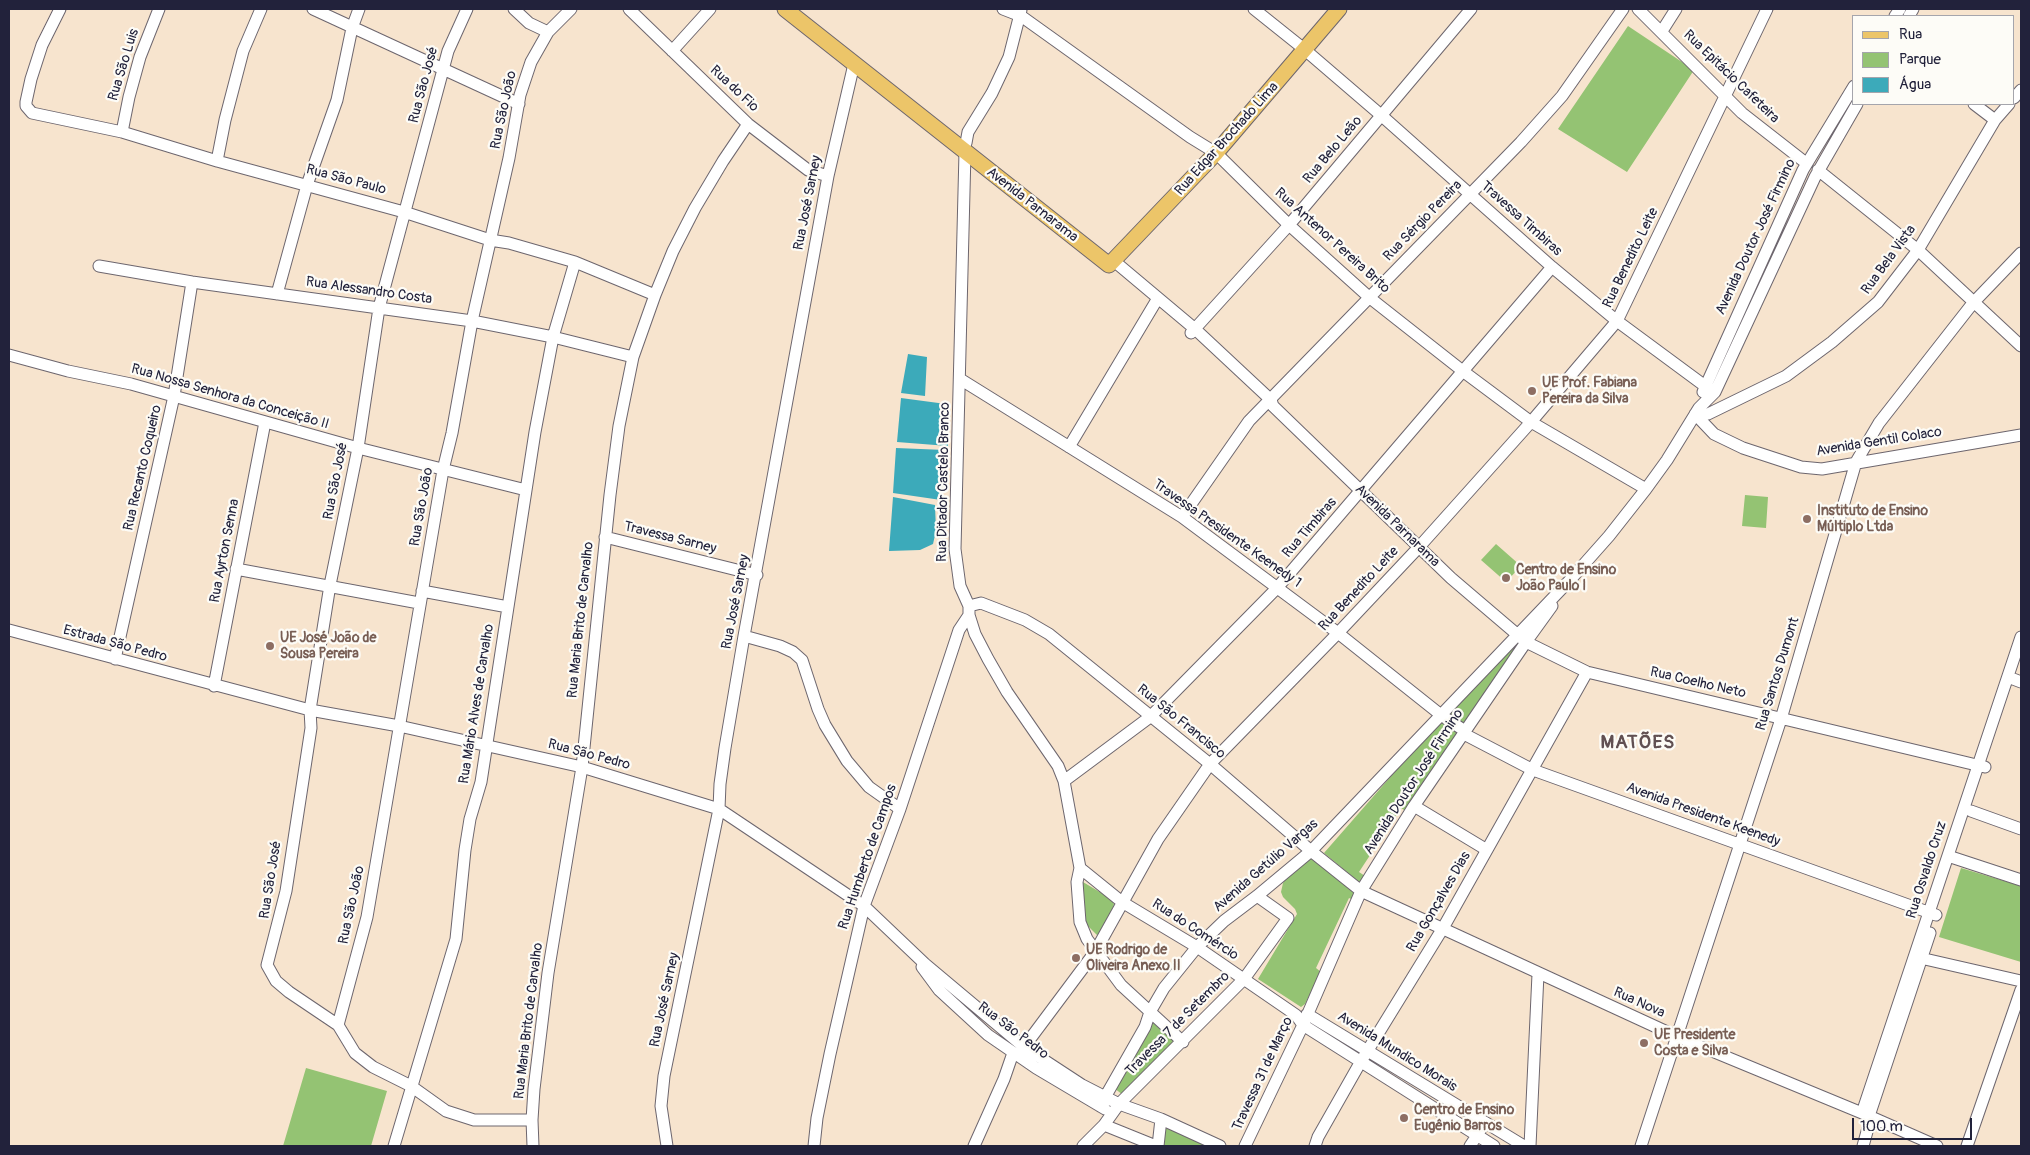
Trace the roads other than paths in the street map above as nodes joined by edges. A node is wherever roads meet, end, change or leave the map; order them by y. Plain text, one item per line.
1 (60, 9) edge
2 (159, 9) edge
3 (261, 9) edge
4 (313, 9) edge
5 (359, 9) edge
6 (467, 9) edge
7 (514, 9) edge
8 (571, 9) edge
9 (629, 9) edge
10 (710, 9) edge
11 (785, 9) edge
12 (797, 9) edge
13 (1003, 9) edge
14 (1254, 9) edge
15 (1338, 9) edge
16 (1471, 9) edge
17 (1623, 9) edge
18 (1638, 9) edge
19 (1676, 9) edge
20 (1767, 9) edge
21 (1021, 12) edge
22 (352, 28) junction
23 (1662, 31) junction
24 (548, 32) junction
25 (1304, 49) junction
26 (672, 51) junction
27 (856, 61) junction
28 (444, 69) junction
29 (1852, 89) edge
30 (1726, 97) junction
31 (519, 104) junction
32 (1856, 105) edge
33 (1975, 105) edge
34 (2008, 105) edge
35 (1382, 116) junction
36 (1995, 120) junction
37 (748, 124) junction
38 (122, 132) junction
39 (970, 152) junction
40 (1216, 154) junction
41 (217, 161) junction
42 (1807, 163) junction
43 (1818, 171) junction
44 (828, 176) junction
45 (308, 185) junction
46 (1471, 193) junction
47 (404, 212) junction
48 (1289, 225) junction
49 (490, 240) junction
50 (1918, 250) junction
51 (2021, 253) edge
52 (575, 262) junction
53 (1111, 262) junction
54 (99, 266) dead end
55 (1552, 267) junction
56 (192, 282) junction
57 (277, 294) junction
58 (655, 295) junction
59 (1370, 298) junction
60 (1156, 300) junction
61 (1973, 303) junction
62 (379, 308) junction
63 (1737, 313) junction
64 (1750, 319) junction
65 (472, 321) junction
66 (1617, 321) junction
67 (1193, 331) junction
68 (553, 337) junction
69 (2021, 346) edge
70 (9, 355) edge
71 (633, 357) junction
72 (1464, 372) junction
73 (960, 379) junction
74 (1710, 389) junction
75 (174, 396) junction
76 (1270, 403) junction
77 (1697, 411) junction
78 (265, 422) junction
79 (1531, 422) junction
80 (2021, 435) edge
81 (1070, 447) junction
82 (358, 448) junction
83 (1856, 462) junction
84 (443, 470) junction
85 (1646, 489) junction
86 (526, 490) junction
87 (1361, 492) junction
88 (1182, 517) junction
89 (605, 537) junction
90 (1419, 547) junction
91 (236, 569) junction
92 (757, 575) junction
93 (330, 586) junction
94 (1277, 588) junction
95 (422, 591) junction
96 (419, 604) junction
97 (508, 607) junction
98 (969, 610) junction
99 (9, 630) edge
100 (1338, 633) junction
101 (744, 636) junction
102 (2021, 637) edge
103 (1521, 638) junction
104 (115, 659) junction
105 (2021, 659) edge
106 (1587, 672) junction
107 (2014, 679) edge
108 (214, 686) junction
109 (310, 710) junction
110 (1441, 715) junction
111 (1150, 717) junction
112 (1781, 718) junction
113 (399, 726) junction
114 (1466, 731) junction
115 (487, 745) junction
116 (1210, 764) junction
117 (1534, 766) junction
118 (582, 767) junction
119 (1982, 767) junction
120 (1064, 781) junction
121 (1414, 806) junction
122 (719, 809) junction
123 (900, 809) junction
124 (1971, 811) junction
125 (2021, 829) edge
126 (1742, 841) junction
127 (1311, 850) junction
128 (1487, 850) junction
129 (1951, 857) junction
130 (1080, 868) junction
131 (2021, 880) edge
132 (1361, 891) junction
133 (1258, 896) junction
134 (1122, 902) junction
135 (864, 906) junction
136 (1934, 910) junction
137 (1442, 928) junction
138 (1197, 947) junction
139 (1095, 952) junction
140 (913, 953) junction
141 (1918, 957) junction
142 (1538, 974) junction
143 (1244, 980) junction
144 (2021, 981) edge
145 (2021, 990) edge
146 (1150, 1012) junction
147 (1302, 1014) junction
148 (338, 1025) junction
149 (1303, 1026) junction
150 (1678, 1037) junction
151 (1184, 1042) junction
152 (1024, 1047) junction
153 (1367, 1051) junction
154 (1013, 1053) junction
155 (1360, 1063) junction
156 (411, 1086) junction
157 (1102, 1101) junction
158 (1116, 1109) junction
159 (1868, 1115) junction
160 (1160, 1119) junction
161 (532, 1120) junction
162 (1484, 1123) junction
163 (1104, 1125) junction
164 (1477, 1135) junction
165 (394, 1146) edge
166 (533, 1146) edge
167 (667, 1146) edge
168 (814, 1146) edge
169 (974, 1146) edge
170 (1082, 1146) edge
171 (1157, 1146) edge
172 (1220, 1146) edge
173 (1245, 1146) edge
174 (1315, 1146) edge
175 (1470, 1146) edge
176 (1494, 1146) edge
177 (1524, 1146) edge
178 (1530, 1146) edge
179 (1641, 1146) edge
180 (1863, 1146) edge
181 (1937, 1146) edge
182 (1967, 1146) edge

1 - 38 street, Rua São Paulo
2 - 38 street, Rua São Luis
3 - 41 street
4 - 22 street
5 - 22 street
6 - 28 street, Rua São José
7 - 24 street
8 - 24 street, Rua São João
9 - 26 street, Rua do Fio
10 - 26 street
11 - 27 main road, Avenida Parnarama
12 - 27 main road, Avenida Parnarama
13 - 21 street, Rua Antenor Pereira Brito
14 - 25 street, Travessa Timbiras
15 - 25 main road, Rua Edgar Brochado Lima
16 - 35 street, Rua Belo Leão
17 - 46 street, Rua Sérgio Pereira
18 - 23 street, Rua Epitácio Cafeteira
19 - 23 street
20 - 30 street, Rua Benedito Leite
21 - 39 street, Rua Ditador Castelo Branco
21 - 40 street, Rua Antenor Pereira Brito
22 - 28 street
22 - 45 street
23 - 30 street, Rua Epitácio Cafeteira
24 - 31 street, Rua São João
25 - 35 street, Travessa Timbiras
25 - 40 main road, Rua Edgar Brochado Lima
26 - 37 street, Rua do Fio
27 - 39 main road, Avenida Parnarama
27 - 44 street, Rua José Sarney
28 - 31 street
28 - 47 street, Rua São José
29 - 42 street, Avenida Doutor José Firmino
30 - 42 street, Rua Epitácio Cafeteira
30 - 66 street, Rua Benedito Leite
31 - 49 street, Rua São João
32 - 43 street, Avenida Doutor José Firmino
33 - 36 street
34 - 36 street, Rua Bela Vista
35 - 46 street, Travessa Timbiras
35 - 48 street, Rua Belo Leão
36 - 50 street, Rua Bela Vista
37 - 44 street, Rua do Fio
37 - 58 street, Rua Maria Brito de Carvalho
38 - 41 street, Rua São Paulo
39 - 53 main road, Avenida Parnarama
39 - 73 street, Rua Ditador Castelo Branco
40 - 48 street, Rua Antenor Pereira Brito
40 - 53 main road, Rua Edgar Brochado Lima
41 - 45 street, Rua São Paulo
42 - 43 street, Rua Epitácio Cafeteira
42 - 63 street, Avenida Doutor José Firmino
43 - 50 street
43 - 64 street, Avenida Doutor José Firmino
44 - 92 street, Rua José Sarney
45 - 47 street, Rua São Paulo
45 - 57 street
46 - 55 street, Travessa Timbiras
46 - 59 street, Rua Sérgio Pereira
47 - 49 street, Rua São Paulo
47 - 62 street, Rua São José
48 - 59 street, Rua Antenor Pereira Brito
48 - 67 street, Rua Belo Leão
49 - 52 street, Rua São Paulo
49 - 65 street, Rua São João
50 - 61 street
50 - 77 street, Rua Bela Vista
51 - 61 street, Rua Santos Dumont
52 - 58 street, Rua São Paulo
52 - 68 street, Rua Mário Alves de Carvalho
53 - 60 street, Avenida Parnarama
54 - 56 street, Rua Alessandro Costa
55 - 66 street, Travessa Timbiras
55 - 72 street, Rua Timbiras
56 - 57 street, Rua Alessandro Costa
56 - 75 street, Rua Recanto Coqueiro
57 - 62 street, Rua Alessandro Costa
58 - 71 street, Rua Maria Brito de Carvalho
59 - 72 street, Rua Antenor Pereira Brito
59 - 76 street, Rua Sérgio Pereira
60 - 67 street, Avenida Parnarama
60 - 81 street
61 - 69 street
61 - 83 street, Rua Santos Dumont
62 - 65 street, Rua Alessandro Costa
62 - 82 street, Rua São José
63 - 64 street
63 - 74 street, Avenida Doutor José Firmino
64 - 74 street, Avenida Doutor José Firmino
65 - 68 street, Rua Alessandro Costa
65 - 84 street, Rua São João
66 - 74 street, Travessa Timbiras
66 - 79 street, Rua Benedito Leite
67 - 76 street, Avenida Parnarama
68 - 71 street, Rua Alessandro Costa
68 - 86 street, Rua Mário Alves de Carvalho
70 - 75 street, Rua Nossa Senhora da Conceição II
71 - 89 street, Rua Maria Brito de Carvalho
72 - 79 street, Rua Antenor Pereira Brito
72 - 87 street, Rua Timbiras
73 - 81 street, Travessa Presidente Keenedy 1
73 - 98 street, Rua Ditador Castelo Branco
74 - 77 street, Avenida Doutor José Firmino
75 - 78 street, Rua Nossa Senhora da Conceição II
75 - 104 street, Rua Recanto Coqueiro
76 - 87 street, Avenida Parnarama
76 - 88 street, Rua Sérgio Pereira
77 - 83 street, Avenida Gentil Colaco
77 - 85 street, Avenida Doutor José Firmino
78 - 82 street, Rua Nossa Senhora da Conceição II
78 - 91 street, Rua Ayrton Senna
79 - 85 street, Rua Antenor Pereira Brito
79 - 90 street, Rua Benedito Leite
80 - 83 street, Avenida Gentil Colaco
81 - 88 street, Travessa Presidente Keenedy 1
82 - 84 street, Rua Nossa Senhora da Conceição II
82 - 93 street, Rua São José
83 - 112 street, Rua Santos Dumont
84 - 86 street, Rua Nossa Senhora da Conceição II
84 - 95 street, Rua São João
85 - 103 street, Avenida Doutor José Firmino
86 - 97 street, Rua Mário Alves de Carvalho
87 - 90 street, Avenida Parnarama
87 - 94 street, Rua Timbiras
88 - 94 street, Travessa Presidente Keenedy 1
89 - 92 street, Travessa Sarney
89 - 118 street, Rua Maria Brito de Carvalho
90 - 100 street, Rua Benedito Leite
90 - 103 street, Avenida Parnarama
91 - 93 street
91 - 108 street, Rua Ayrton Senna
92 - 101 street, Rua José Sarney
93 - 96 street
93 - 109 street, Rua São José
94 - 100 street, Travessa Presidente Keenedy 1
94 - 111 street, Rua Timbiras
95 - 96 street, Rua São João
95 - 97 street
96 - 113 street, Rua São João
97 - 115 street, Rua Mário Alves de Carvalho
98 - 111 street, Rua São Francisco
98 - 120 street, Rua Ditador Castelo Branco
98 - 123 street, Rua Humberto de Campos
99 - 104 street, Estrada São Pedro
100 - 110 street, Travessa Presidente Keenedy 1
100 - 116 street, Rua Benedito Leite
101 - 122 street, Rua José Sarney
101 - 123 street
102 - 107 street, Rua Osvaldo Cruz
103 - 106 street, Rua Coelho Neto
103 - 110 street, Avenida Getúlio Vargas
103 - 114 street, Avenida Doutor José Firmino
104 - 108 street, Estrada São Pedro
105 - 107 street, Rua Osvaldo Cruz
106 - 112 street, Rua Coelho Neto
106 - 117 street, Rua Gonçalves Dias
107 - 119 street, Rua Osvaldo Cruz
108 - 109 street, Rua São Pedro
109 - 113 street, Rua São Pedro
109 - 148 street, Rua São José
110 - 114 street, Travessa Presidente Keenedy 1
110 - 127 street, Avenida Getúlio Vargas
111 - 116 street, Rua São Francisco
111 - 120 street, Rua Timbiras
112 - 119 street, Rua Coelho Neto
112 - 126 street, Rua Santos Dumont
113 - 115 street, Rua São Pedro
113 - 148 street, Rua São João
114 - 117 street, Avenida Presidente Keenedy
114 - 121 street, Avenida Doutor José Firmino
115 - 118 street, Rua São Pedro
115 - 156 street, Rua Mário Alves de Carvalho
116 - 127 street, Rua São Francisco
116 - 134 street, Rua Benedito Leite
117 - 126 street, Avenida Presidente Keenedy
117 - 128 street, Rua Gonçalves Dias
118 - 122 street, Rua São Pedro
118 - 161 street, Rua Maria Brito de Carvalho
119 - 124 street, Rua Osvaldo Cruz
119 - 129 street, Rua Osvaldo Cruz
120 - 130 street, Rua Ditador Castelo Branco
121 - 128 street
121 - 132 street, Avenida Doutor José Firmino
122 - 135 street, Rua São Pedro
122 - 167 street, Rua José Sarney
123 - 135 street, Rua Humberto de Campos
124 - 125 street
124 - 129 street, Rua Osvaldo Cruz
126 - 136 street, Avenida Presidente Keenedy
126 - 150 street, Rua Santos Dumont
127 - 132 street, Rua São Francisco
127 - 133 street, Avenida Getúlio Vargas
128 - 137 street, Rua Gonçalves Dias
129 - 131 street
129 - 136 street, Rua Osvaldo Cruz
130 - 134 street, Rua do Comércio
130 - 139 street, Rua Ditador Castelo Branco
132 - 137 street, Rua Nova
132 - 147 street, Avenida Doutor José Firmino
133 - 138 street, Avenida Getúlio Vargas
133 - 143 street, Travessa 7 de Setembro
134 - 138 street, Rua do Comércio
134 - 139 street, Rua Benedito Leite
135 - 140 street, Rua São Pedro
135 - 168 street, Rua Humberto de Campos
136 - 141 street, Rua Osvaldo Cruz
137 - 142 street, Rua Nova
137 - 153 street, Rua Gonçalves Dias
138 - 143 street, Rua do Comércio
138 - 146 street, Avenida Getúlio Vargas
139 - 146 street, Rua Ditador Castelo Branco
139 - 152 street, Rua Benedito Leite
140 - 152 street, Rua São Pedro
140 - 154 street, Rua São Pedro
141 - 144 street
141 - 159 street, Rua Osvaldo Cruz
142 - 150 street, Rua Nova
142 - 178 street
143 - 147 street, Rua do Comércio
143 - 151 street, Travessa 7 de Setembro
145 - 182 street
146 - 151 street, Rua Ditador Castelo Branco
146 - 157 street, Avenida Getúlio Vargas
147 - 149 street, Rua do Comércio
147 - 153 street, Avenida Mundico Morais
148 - 156 street
149 - 155 street, Avenida Mundico Morais
149 - 173 street, Travessa 31 de Março
150 - 159 street, Rua Nova
150 - 179 street, Rua Santos Dumont
151 - 158 street, Travessa 7 de Setembro
152 - 157 street, Rua São Pedro
153 - 155 street, Rua Gonçalves Dias
153 - 162 street, Avenida Mundico Morais
154 - 157 street, Rua São Pedro
154 - 169 street
155 - 164 street, Avenida Mundico Morais
155 - 174 street, Rua Gonçalves Dias
156 - 161 street
156 - 165 street, Rua Mário Alves de Carvalho
157 - 158 street, Rua São Pedro
158 - 160 street, Rua São Pedro
158 - 163 street, Travessa 7 de Setembro
159 - 180 street, Rua Osvaldo Cruz
159 - 181 street, Rua Nova
160 - 171 street
160 - 172 street, Rua São Pedro
161 - 166 street, Rua Maria Brito de Carvalho
162 - 164 street
162 - 177 street, Avenida Mundico Morais
163 - 170 street, Travessa 7 de Setembro
163 - 171 street
164 - 175 street
164 - 176 street, Avenida Mundico Morais

